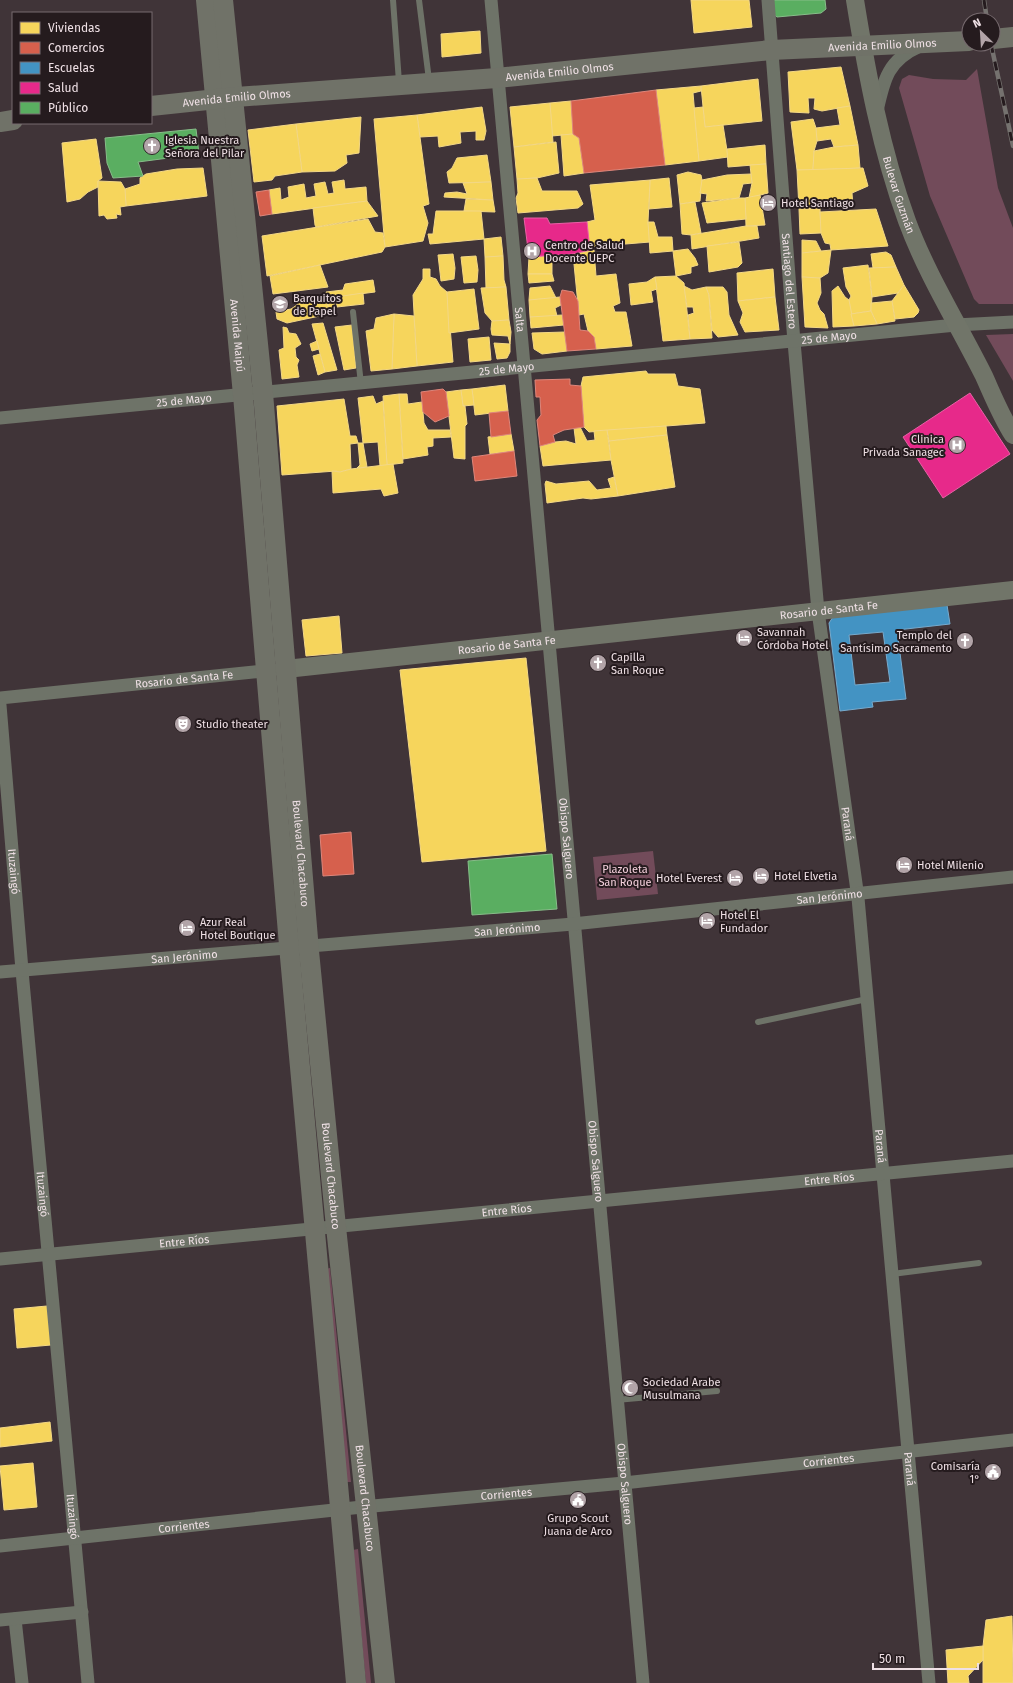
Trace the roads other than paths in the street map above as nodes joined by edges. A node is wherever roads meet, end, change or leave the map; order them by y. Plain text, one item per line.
1 (206, 0) edge
2 (223, 0) edge
3 (393, 0) edge
4 (419, 0) edge
5 (491, 0) edge
6 (768, 0) edge
7 (855, 0) edge
8 (1013, 37) edge
9 (1001, 39) edge
10 (961, 41) edge
11 (927, 43) junction
12 (1001, 43) edge
13 (862, 46) junction
14 (1013, 48) edge
15 (771, 50) junction
16 (497, 78) junction
17 (429, 83) junction
18 (400, 85) junction
19 (224, 99) junction
20 (152, 106) edge
21 (877, 115) junction
22 (12, 120) edge
23 (0, 122) edge
24 (353, 312) dead end
25 (1013, 322) edge
26 (956, 325) junction
27 (794, 342) junction
28 (523, 368) junction
29 (984, 376) junction
30 (361, 384) junction
31 (263, 394) junction
32 (243, 395) junction
33 (1013, 414) edge
34 (0, 418) edge
35 (1013, 435) edge
36 (1013, 590) edge
37 (818, 611) junction
38 (549, 640) junction
39 (276, 670) junction
40 (0, 698) edge
41 (0, 705) edge
42 (1013, 877) edge
43 (857, 893) junction
44 (573, 924) junction
45 (299, 948) junction
46 (22, 970) junction
47 (0, 972) edge
48 (867, 999) junction
49 (758, 1022) dead end
50 (1013, 1161) edge
51 (883, 1173) junction
52 (598, 1201) junction
53 (336, 1227) junction
54 (315, 1229) junction
55 (48, 1255) junction
56 (0, 1259) edge
57 (979, 1263) dead end
58 (892, 1274) junction
59 (717, 1391) dead end
60 (616, 1400) junction
61 (1013, 1440) edge
62 (908, 1452) junction
63 (624, 1483) junction
64 (366, 1507) junction
65 (340, 1510) junction
66 (75, 1539) junction
67 (0, 1546) edge
68 (82, 1612) junction
69 (15, 1619) junction
70 (0, 1620) edge
71 (22, 1683) edge
72 (88, 1683) edge
73 (356, 1683) edge
74 (385, 1683) edge
75 (643, 1683) edge
76 (929, 1683) edge

1 - 19 main road, Avenida Maipú
2 - 19 main road, Avenida Maipú
3 - 18 lane
4 - 17 lane
5 - 16 street, Salta
6 - 15 street, Santiago del Estero
7 - 13 street, Bulevar Guzmán
8 - 9 main road
10 - 11 main road, Avenida Emilio Olmos
11 - 13 main road, Avenida Emilio Olmos
11 - 21 street
12 - 14 street
13 - 15 main road, Avenida Emilio Olmos
13 - 21 street, Bulevar Guzmán
15 - 16 main road, Avenida Emilio Olmos
15 - 27 street, Santiago del Estero
16 - 17 main road, Avenida Emilio Olmos
16 - 28 street, Salta
17 - 18 main road, Avenida Emilio Olmos
18 - 19 main road, Avenida Emilio Olmos
19 - 20 main road, Avenida Emilio Olmos
19 - 31 main road, Avenida Maipú
19 - 32 main road, Avenida Maipú
21 - 26 street, Bulevar Guzmán
22 - 23 main road
24 - 30 lane
25 - 26 street, 25 de Mayo
26 - 27 street, 25 de Mayo
26 - 29 street, Bulevar Guzmán
27 - 28 street, 25 de Mayo
27 - 37 street, Santiago del Estero
28 - 30 street, 25 de Mayo
28 - 38 street, Salta
29 - 33 street, Bulevar Guzmán
29 - 35 street, Bulevar Guzmán
30 - 31 street, 25 de Mayo
31 - 32 street, 25 de Mayo
31 - 39 main road, Avenida Maipú
32 - 34 street, 25 de Mayo
32 - 39 main road, Avenida Maipú
36 - 37 street, Rosario de Santa Fe
37 - 38 street, Rosario de Santa Fe
37 - 43 street, Paraná
38 - 39 street, Rosario de Santa Fe
38 - 44 street, Obispo Salguero
39 - 40 street, Rosario de Santa Fe
39 - 45 main road, Boulevard Chacabuco
41 - 46 street, Ituzaingó
42 - 43 street, San Jerónimo
43 - 44 street, San Jerónimo
43 - 48 street, Paraná
44 - 45 street, San Jerónimo
44 - 52 street, Obispo Salguero
45 - 46 street, San Jerónimo
45 - 53 main road, Boulevard Chacabuco
45 - 54 main road, Boulevard Chacabuco
46 - 47 street, San Jerónimo
46 - 55 street, Ituzaingó
48 - 49 lane
48 - 51 street, Paraná
50 - 51 street, Entre Ríos
51 - 52 street, Entre Ríos
51 - 58 street, Paraná
52 - 53 street, Entre Ríos
52 - 60 street, Obispo Salguero
53 - 54 street, Entre Ríos
53 - 64 main road, Boulevard Chacabuco
54 - 55 street, Entre Ríos
54 - 65 main road, Boulevard Chacabuco
55 - 56 street, Entre Ríos
55 - 66 street, Ituzaingó
57 - 58 lane
58 - 62 street, Paraná
59 - 60 lane
60 - 63 street, Obispo Salguero
61 - 62 street, Corrientes
62 - 63 street, Corrientes
62 - 76 street, Paraná
63 - 64 street, Corrientes
63 - 75 street, Obispo Salguero
64 - 65 street, Corrientes
64 - 74 main road, Boulevard Chacabuco
65 - 66 street, Corrientes
65 - 73 main road, Boulevard Chacabuco
66 - 67 street, Corrientes
66 - 68 street, Ituzaingó
68 - 69 street
68 - 72 street, Ituzaingó
69 - 70 street
69 - 71 street

